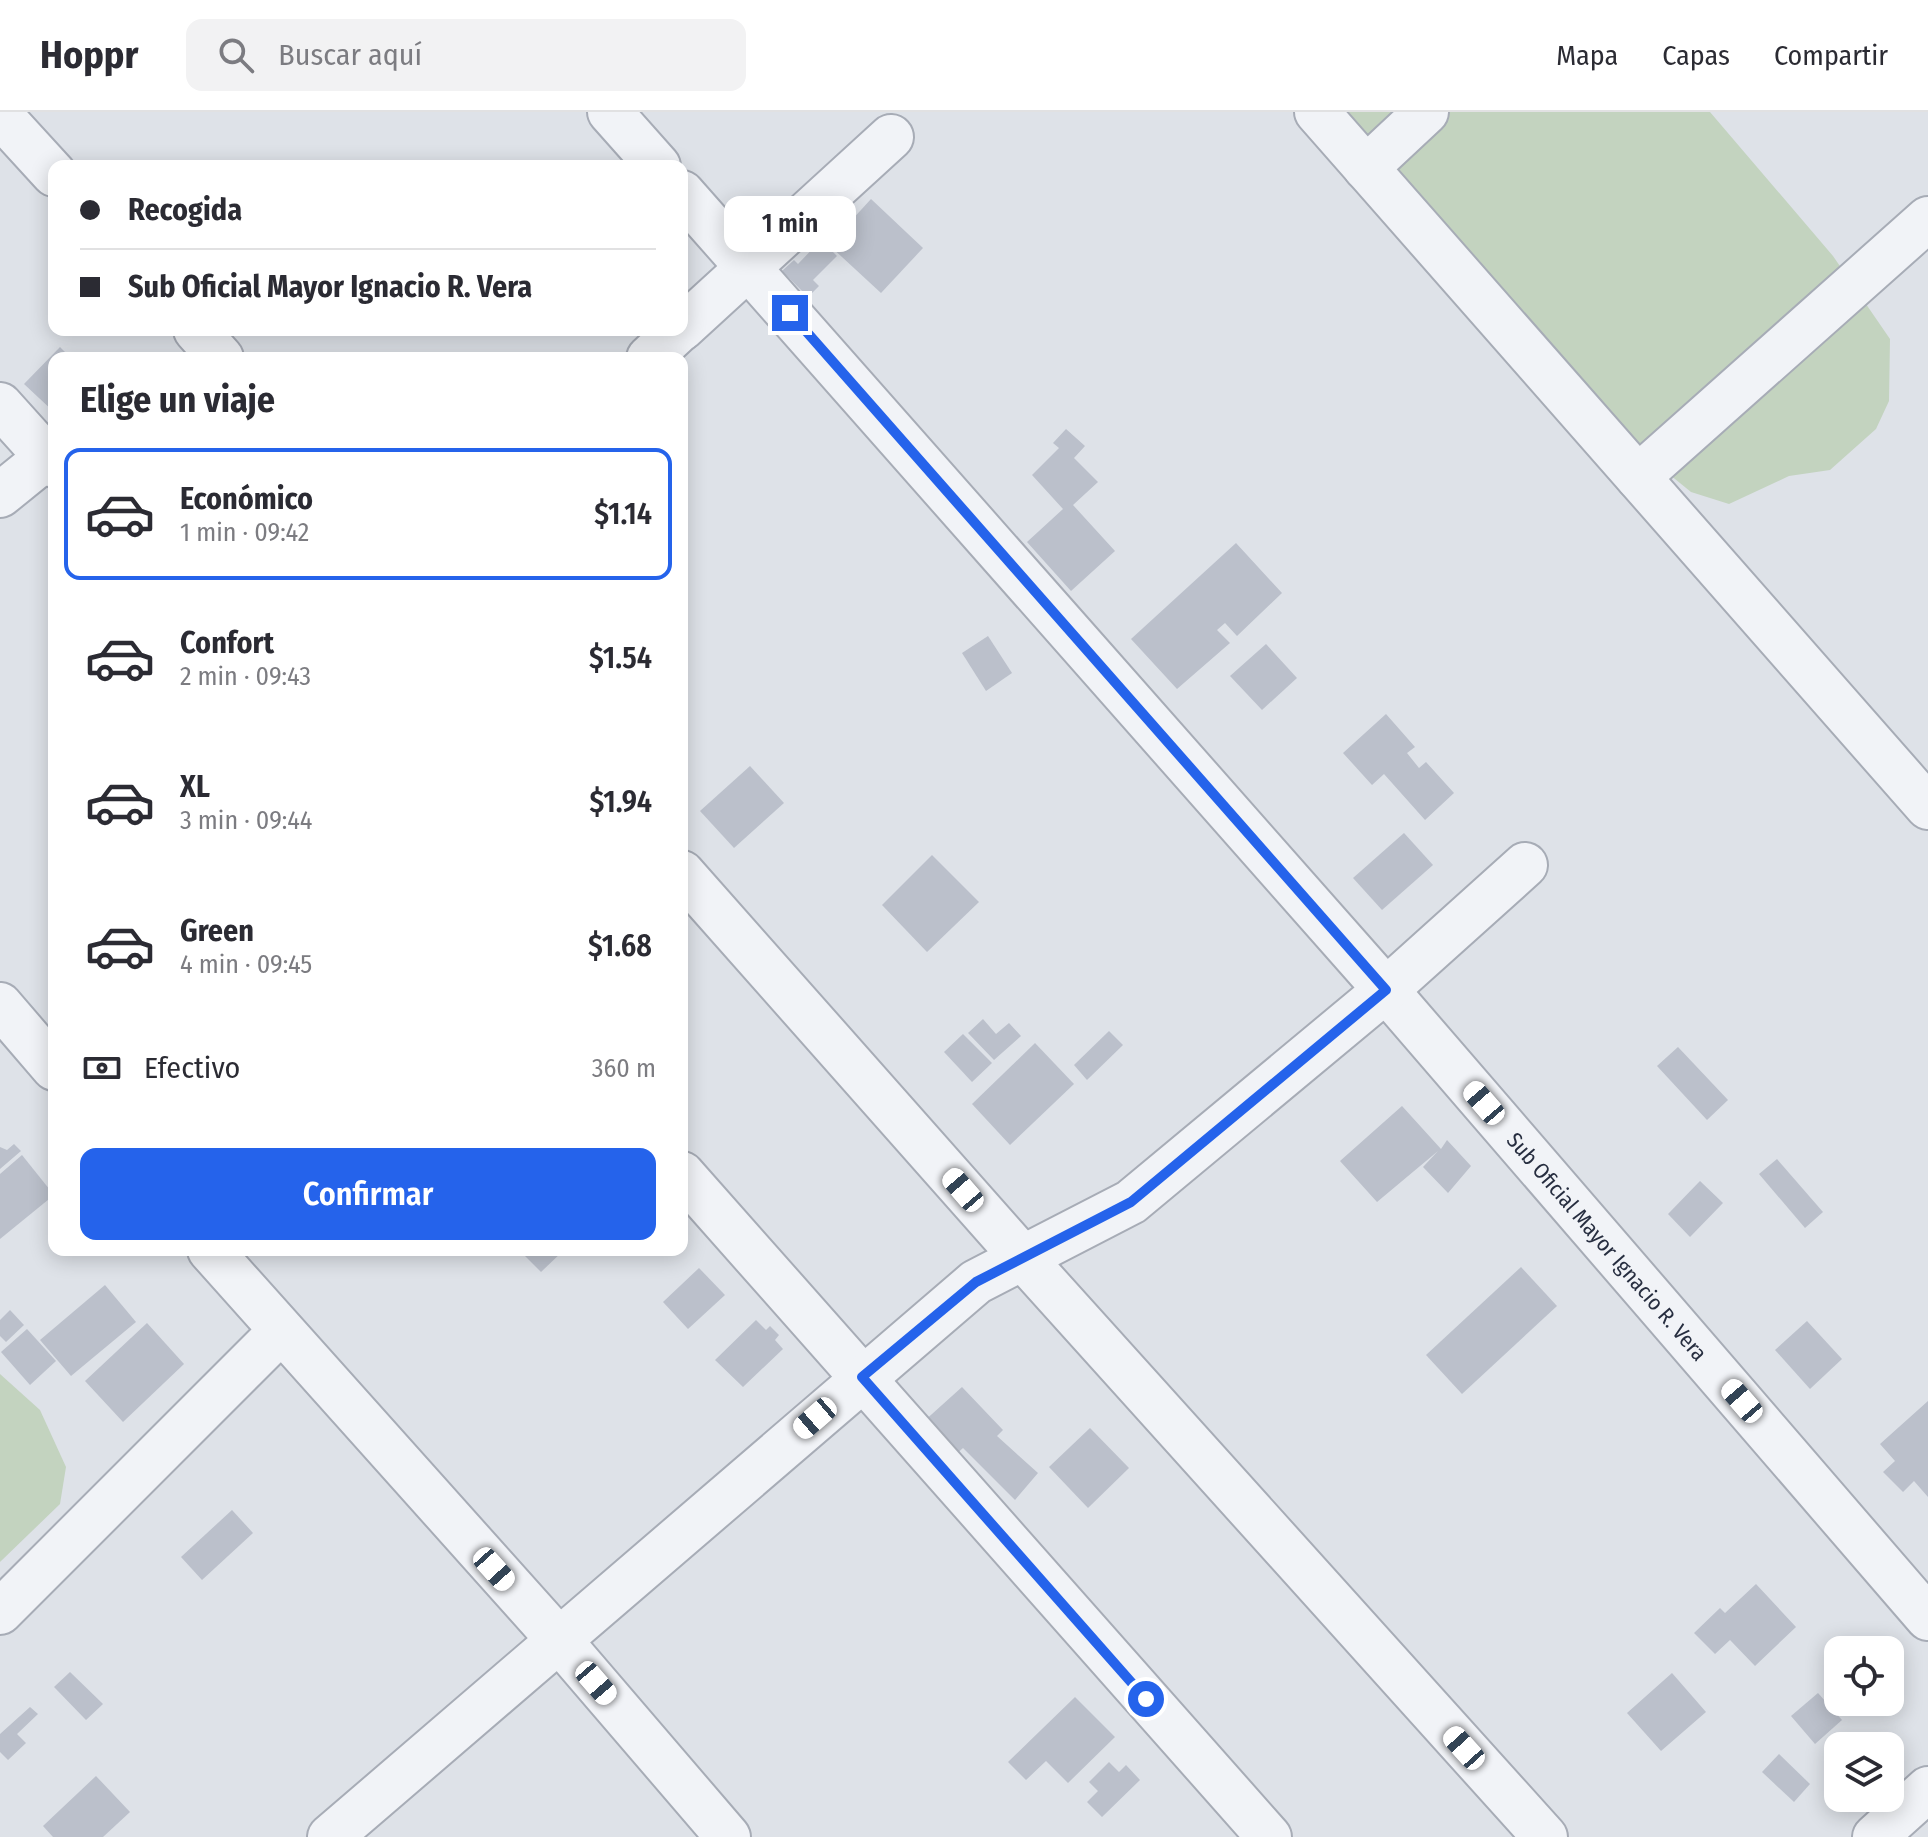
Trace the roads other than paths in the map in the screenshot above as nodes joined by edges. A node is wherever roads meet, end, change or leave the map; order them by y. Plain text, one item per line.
1 (610, 112) edge
2 (1317, 112) edge
3 (1426, 112) edge
4 (0, 115) edge
5 (891, 137) dead end
6 (653, 160) edge
7 (48, 167) edge
8 (1366, 168) junction
9 (688, 200) edge
10 (1928, 219) edge
11 (749, 267) junction
12 (688, 323) edge
13 (201, 336) edge
14 (673, 336) edge
15 (216, 352) edge
16 (656, 352) edge
17 (0, 405) edge
18 (48, 458) edge
19 (48, 463) edge
20 (1638, 477) junction
21 (0, 495) edge
22 (1927, 803) edge
23 (1525, 865) dead end
24 (688, 880) edge
25 (1386, 990) junction
26 (0, 1005) edge
27 (48, 1061) edge
28 (688, 1181) edge
29 (215, 1256) edge
30 (1023, 1258) junction
31 (280, 1332) junction
32 (862, 1377) junction
33 (0, 1612) edge
34 (1928, 1618) edge
35 (559, 1640) junction
36 (1928, 1789) edge
37 (330, 1837) edge
38 (728, 1837) edge
39 (1269, 1837) edge
40 (1545, 1837) edge
41 (1875, 1837) edge

1 - 6 street
2 - 8 street
3 - 8 street
4 - 7 street
5 - 11 street
8 - 20 street
9 - 11 street, Sub Oficial Mayor Ignacio R. Vera
10 - 20 street
11 - 12 street
11 - 25 street, Sub Oficial Mayor Ignacio R. Vera
13 - 15 street
14 - 16 street
17 - 18 street
19 - 21 street
20 - 22 street
23 - 25 street
24 - 30 street
25 - 30 street
25 - 34 street, Sub Oficial Mayor Ignacio R. Vera
26 - 27 street
28 - 32 street
29 - 31 street
30 - 32 street
30 - 40 street
31 - 33 street
31 - 35 street
32 - 35 street
32 - 39 street
35 - 37 street
35 - 38 street
36 - 41 street

